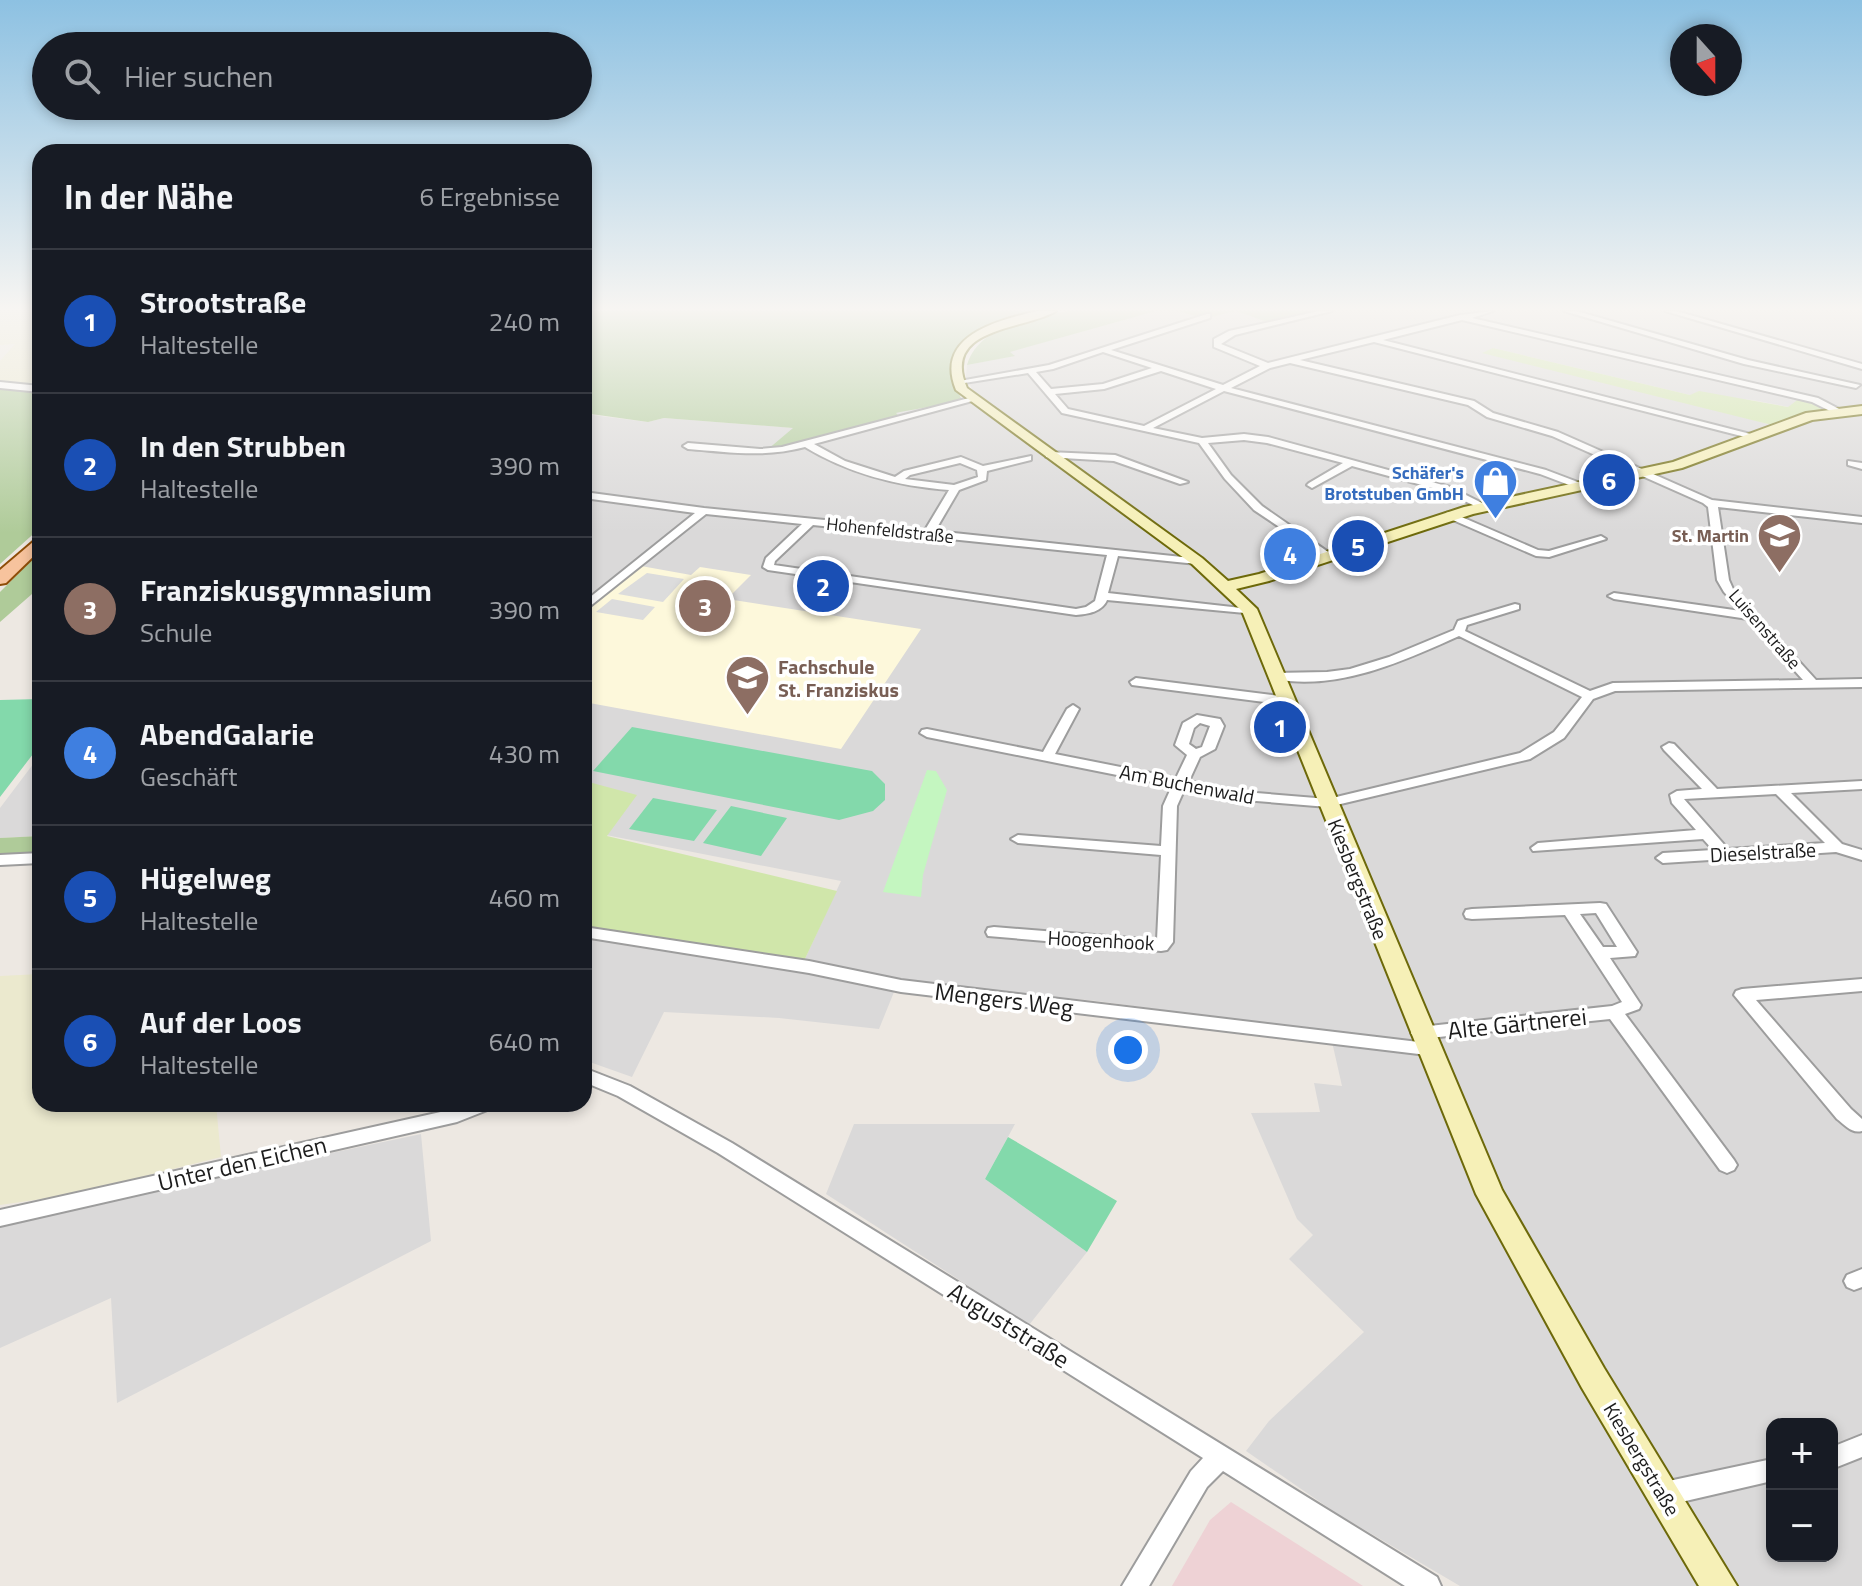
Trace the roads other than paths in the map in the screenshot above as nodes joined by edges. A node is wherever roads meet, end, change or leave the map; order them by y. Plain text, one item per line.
1 (0, 385) edge
2 (960, 385) edge
3 (1043, 385) edge
4 (1107, 385) edge
5 (1213, 385) edge
6 (1228, 385) edge
7 (1394, 385) edge
8 (1553, 385) edge
9 (1751, 385) edge
10 (1856, 385) edge
11 (32, 388) edge
12 (1222, 388) junction
13 (1049, 392) junction
14 (972, 400) junction
15 (1840, 403) junction
16 (1862, 410) edge
17 (1148, 427) junction
18 (1757, 437) junction
19 (1202, 441) junction
20 (807, 444) junction
21 (688, 446) dead end
22 (1049, 455) junction
23 (1028, 458) dead end
24 (1350, 463) junction
25 (982, 469) junction
26 (1645, 473) junction
27 (895, 481) junction
28 (1183, 482) dead end
29 (1312, 485) dead end
30 (1580, 486) junction
31 (955, 488) junction
32 (592, 496) edge
33 (1711, 503) junction
34 (1483, 506) junction
35 (704, 511) junction
36 (1450, 515) junction
37 (1859, 520) edge
38 (810, 522) junction
39 (1862, 533) edge
40 (928, 534) junction
41 (1601, 539) dead end
42 (32, 549) edge
43 (1113, 554) junction
44 (1327, 556) junction
45 (1197, 561) junction
46 (0, 579) edge
47 (1227, 586) junction
48 (1103, 596) junction
49 (1614, 596) dead end
50 (592, 602) edge
51 (1515, 607) dead end
52 (1241, 611) dead end
53 (1751, 616) junction
54 (1459, 632) junction
55 (1278, 676) junction
56 (1136, 682) dead end
57 (1812, 683) junction
58 (1862, 683) edge
59 (1589, 696) junction
60 (1287, 701) junction
61 (1073, 709) dead end
62 (927, 733) dead end
63 (1669, 747) dead end
64 (1194, 754) dead end
65 (1047, 756) junction
66 (1179, 784) junction
67 (1862, 785) edge
68 (1779, 789) junction
69 (1712, 792) junction
70 (1328, 803) junction
71 (1706, 834) junction
72 (1018, 839) dead end
73 (1837, 847) junction
74 (1538, 848) dead end
75 (1169, 851) junction
76 (1724, 854) junction
77 (1862, 855) edge
78 (32, 858) edge
79 (1663, 858) dead end
80 (0, 860) edge
81 (1569, 910) junction
82 (1472, 914) dead end
83 (994, 932) dead end
84 (592, 933) edge
85 (1598, 953) junction
86 (1862, 985) edge
87 (1614, 1012) junction
88 (1424, 1041) junction
89 (592, 1078) edge
90 (464, 1112) edge
91 (1857, 1125) dead end
92 (1727, 1165) dead end
93 (0, 1218) edge
94 (1862, 1446) edge
95 (1838, 1456) edge
96 (1220, 1457) junction
97 (1766, 1471) edge
98 (1664, 1494) junction
99 (1135, 1586) edge
100 (1428, 1586) edge
101 (1719, 1586) edge

1 - 11 street
2 - 14 street, Kiesbergstraße
3 - 13 street
4 - 13 street
5 - 12 street
6 - 12 street
7 - 26 street
8 - 18 street
9 - 15 street
10 - 15 street
12 - 17 street
12 - 30 street
13 - 17 street
14 - 20 street
14 - 22 street, Kiesbergstraße
15 - 16 street
15 - 18 street
17 - 19 street
18 - 26 street
19 - 24 street
19 - 44 street
20 - 21 street
20 - 27 street
22 - 28 street
22 - 45 street, Kiesbergstraße
23 - 25 street
24 - 29 street
24 - 34 street
25 - 27 street
25 - 31 street
26 - 30 street
26 - 33 street
27 - 31 street
30 - 34 street
31 - 40 street
32 - 35 street, Hohenfeldstraße
33 - 37 street
33 - 53 street, Luisenstraße
34 - 36 street
35 - 38 street, Hohenfeldstraße
35 - 50 street
36 - 41 street
36 - 44 street
37 - 39 street
38 - 40 street, Hohenfeldstraße
38 - 48 street
40 - 43 street, Hohenfeldstraße
42 - 46 main road
43 - 45 street, Hohenfeldstraße
43 - 48 street
44 - 47 street
45 - 47 street, Kiesbergstraße
47 - 55 street, Kiesbergstraße
48 - 52 street
49 - 53 street
51 - 54 street
53 - 57 street, Luisenstraße
54 - 55 street
54 - 59 street
55 - 60 street, Kiesbergstraße
56 - 60 street
57 - 58 street
57 - 59 street
59 - 70 street, Am Buchenwald
60 - 70 street, Kiesbergstraße
61 - 65 street
62 - 65 street, Am Buchenwald
63 - 69 street
64 - 66 street, Hoogenhook
65 - 66 street, Am Buchenwald
66 - 70 street, Am Buchenwald
66 - 75 street, Hoogenhook
67 - 68 street
68 - 69 street
68 - 73 street
69 - 71 street
70 - 88 street, Kiesbergstraße
71 - 74 street
71 - 76 street
72 - 75 street
73 - 76 street, Dieselstraße
73 - 77 street, Dieselstraße
75 - 83 street, Hoogenhook
76 - 79 street, Dieselstraße
78 - 80 street
81 - 82 street
81 - 85 street, Alte Gärtnerei
81 - 85 street
84 - 88 street, Mengers Weg
85 - 87 street, Alte Gärtnerei
86 - 91 street
87 - 88 street, Alte Gärtnerei
87 - 92 street, Alte Gärtnerei
88 - 98 street, Kiesbergstraße
89 - 96 street, Auguststraße
90 - 93 street, Unter den Eichen
94 - 95 street
96 - 99 street
96 - 100 street, Auguststraße
97 - 98 street
98 - 101 street, Kiesbergstraße

